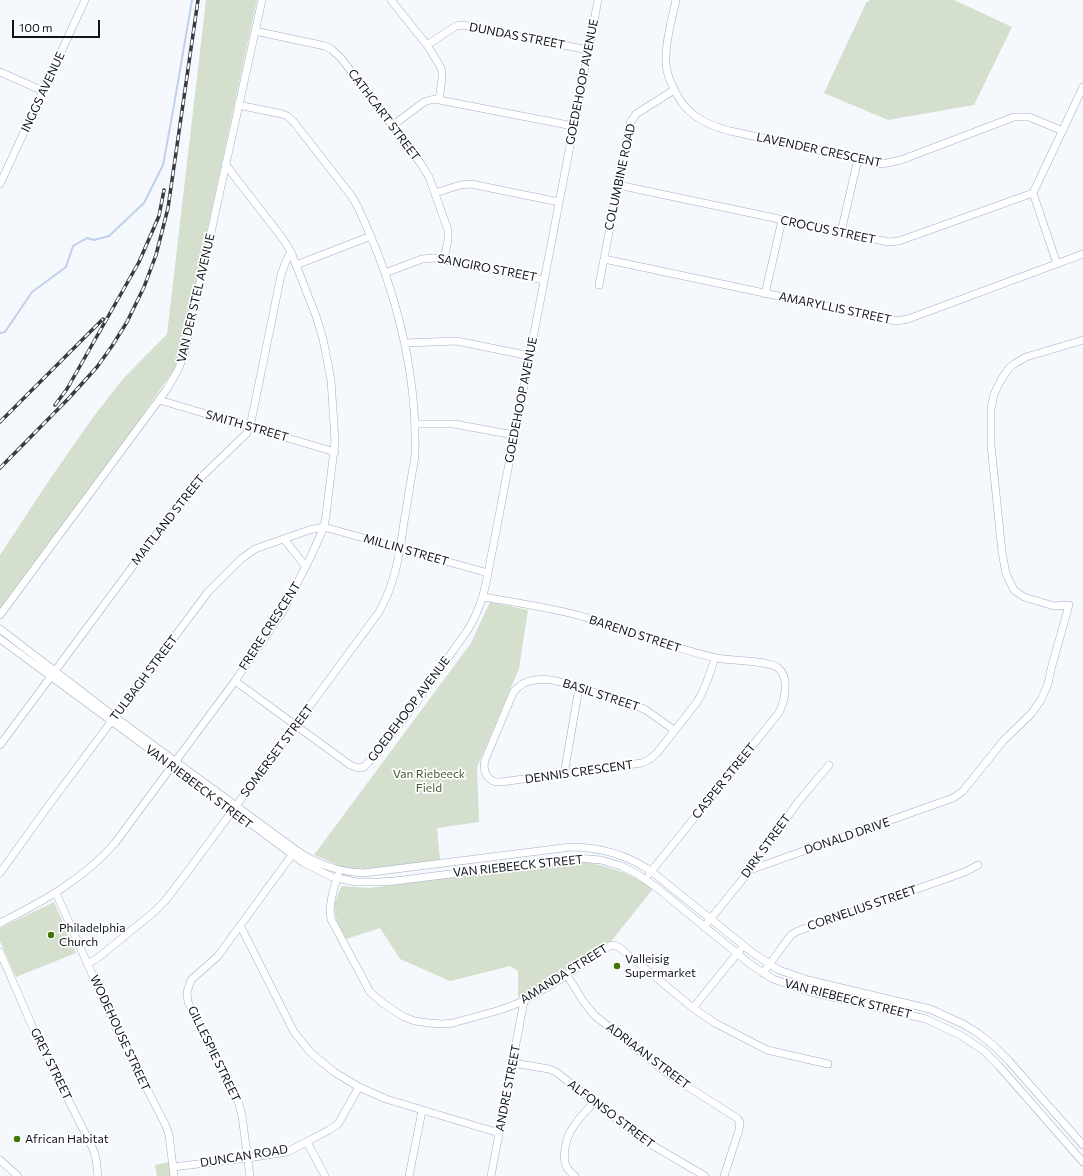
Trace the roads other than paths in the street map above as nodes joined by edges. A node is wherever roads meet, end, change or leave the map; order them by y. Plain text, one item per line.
1 (85, 0) edge
2 (262, 0) edge
3 (391, 0) edge
4 (598, 0) edge
5 (676, 0) edge
6 (255, 31) junction
7 (427, 46) junction
8 (588, 50) junction
9 (0, 72) edge
10 (1083, 87) edge
11 (674, 90) junction
12 (43, 91) junction
13 (439, 100) junction
14 (238, 105) junction
15 (392, 126) junction
16 (573, 126) junction
17 (1063, 132) junction
18 (858, 159) junction
19 (225, 164) junction
20 (0, 184) edge
21 (618, 185) junction
22 (435, 193) junction
23 (1033, 193) junction
24 (559, 202) junction
25 (782, 220) junction
26 (841, 232) junction
27 (371, 236) junction
28 (291, 252) junction
29 (1083, 254) edge
30 (444, 259) junction
31 (604, 259) junction
32 (1057, 264) junction
33 (296, 265) junction
34 (385, 273) junction
35 (544, 280) junction
36 (599, 285) dead end
37 (765, 294) junction
38 (1083, 340) edge
39 (405, 343) junction
40 (530, 356) junction
41 (159, 400) junction
42 (415, 424) junction
43 (250, 427) junction
44 (514, 435) junction
45 (335, 452) junction
46 (324, 527) junction
47 (284, 539) junction
48 (400, 549) junction
49 (306, 567) junction
50 (488, 573) junction
51 (483, 597) junction
52 (0, 615) edge
53 (0, 630) edge
54 (0, 639) edge
55 (26, 653) junction
56 (715, 658) junction
57 (53, 673) junction
58 (784, 675) joint
59 (235, 681) junction
60 (579, 688) junction
61 (113, 719) junction
62 (296, 724) junction
63 (674, 730) junction
64 (0, 745) edge
65 (174, 763) junction
66 (829, 765) dead end
67 (485, 773) joint
68 (564, 774) junction
69 (234, 808) junction
70 (294, 852) junction
71 (978, 865) dead end
72 (340, 870) junction
73 (750, 870) junction
74 (651, 871) junction
75 (0, 873) edge
76 (337, 878) junction
77 (645, 879) junction
78 (56, 893) junction
79 (711, 918) junction
80 (0, 923) edge
81 (241, 926) junction
82 (704, 927) junction
83 (744, 945) junction
84 (0, 952) edge
85 (737, 954) junction
86 (88, 964) junction
87 (770, 964) junction
88 (763, 973) junction
89 (567, 975) junction
90 (524, 1001) junction
91 (693, 1008) junction
92 (978, 1033) junction
93 (972, 1042) junction
94 (513, 1063) junction
95 (828, 1064) dead end
96 (359, 1086) junction
97 (594, 1102) junction
98 (422, 1111) junction
99 (499, 1133) junction
100 (308, 1142) junction
101 (1083, 1145) edge
102 (248, 1158) junction
103 (0, 1160) edge
104 (1083, 1162) edge
105 (172, 1167) junction
106 (18, 1176) edge
107 (98, 1176) edge
108 (174, 1176) edge
109 (250, 1176) edge
110 (325, 1176) edge
111 (409, 1176) edge
112 (491, 1176) edge
113 (574, 1176) edge
114 (705, 1176) edge
115 (724, 1176) edge

1 - 12 street, INGGS AVENUE
2 - 6 street, VAN DER STEL AVENUE
3 - 7 street
4 - 8 street, GOEDEHOOP AVENUE
5 - 11 street, LAVENDER CRESCENT
6 - 14 street, VAN DER STEL AVENUE
6 - 15 street, CATHCART STREET
7 - 8 street, DUNDAS STREET
7 - 13 street
8 - 16 street, GOEDEHOOP AVENUE
9 - 12 street
10 - 17 street
11 - 18 street, LAVENDER CRESCENT
11 - 21 street, COLUMBINE ROAD
12 - 20 street, INGGS AVENUE
13 - 15 street
13 - 16 street
14 - 19 street, VAN DER STEL AVENUE
14 - 27 street, SOMERSET STREET
15 - 22 street, CATHCART STREET
16 - 24 street, GOEDEHOOP AVENUE
17 - 18 street, LAVENDER CRESCENT
17 - 23 street
18 - 26 street
19 - 28 street, FRERE CRESCENT
19 - 41 street, VAN DER STEL AVENUE
21 - 25 street, CROCUS STREET
21 - 31 street, COLUMBINE ROAD
22 - 24 street
22 - 30 street, CATHCART STREET
23 - 26 street, CROCUS STREET
23 - 32 street
24 - 35 street, GOEDEHOOP AVENUE
25 - 26 street, CROCUS STREET
25 - 37 street
27 - 33 street
27 - 34 street, SOMERSET STREET
28 - 33 street, FRERE CRESCENT
28 - 43 street, MAITLAND STREET
29 - 32 street, AMARYLLIS STREET
30 - 34 street, SANGIRO STREET
30 - 35 street, SANGIRO STREET
31 - 36 street, COLUMBINE ROAD
31 - 37 street, AMARYLLIS STREET
32 - 37 street, AMARYLLIS STREET
33 - 45 street, FRERE CRESCENT
34 - 39 street, SOMERSET STREET
35 - 40 street, GOEDEHOOP AVENUE
38 - 73 street, DONALD DRIVE
39 - 40 street
39 - 42 street, SOMERSET STREET
40 - 44 street, GOEDEHOOP AVENUE
41 - 43 street, SMITH STREET
41 - 52 street, VAN DER STEL AVENUE
42 - 44 street
42 - 48 street, SOMERSET STREET
43 - 45 street, SMITH STREET
43 - 57 street, MAITLAND STREET
44 - 50 street, GOEDEHOOP AVENUE
45 - 46 street, FRERE CRESCENT
46 - 47 street, TULBAGH STREET
46 - 48 street, MILLIN STREET
46 - 49 street, FRERE CRESCENT
47 - 49 street
47 - 61 street, TULBAGH STREET
48 - 50 street, MILLIN STREET
48 - 62 street, SOMERSET STREET
49 - 59 street, FRERE CRESCENT
50 - 51 street, GOEDEHOOP AVENUE
51 - 56 street, BAREND STREET
51 - 62 street, GOEDEHOOP AVENUE
53 - 55 street, VAN RIEBEECK STREET
54 - 55 street, VAN RIEBEECK STREET
55 - 57 street, VAN RIEBEECK STREET
56 - 58 street, BAREND STREET
56 - 63 street, DENNIS CRESCENT
57 - 61 street, VAN RIEBEECK STREET
57 - 64 street, MAITLAND STREET
58 - 74 street, CASPER STREET
59 - 62 street
59 - 65 street, FRERE CRESCENT
60 - 63 street, BASIL STREET
60 - 67 street, BASIL STREET
60 - 68 street
61 - 65 street, VAN RIEBEECK STREET
61 - 75 street, TULBAGH STREET
62 - 69 street, SOMERSET STREET
63 - 68 street, DENNIS CRESCENT
65 - 69 street, VAN RIEBEECK STREET
65 - 78 street, FRERE CRESCENT
66 - 73 street, DIRK STREET
67 - 68 street, DENNIS CRESCENT
69 - 70 street, VAN RIEBEECK STREET
69 - 86 street, SOMERSET STREET
70 - 72 street, VAN RIEBEECK STREET
70 - 76 street, VAN RIEBEECK STREET
70 - 81 street, GILLESPIE STREET
71 - 87 street, CORNELIUS STREET
72 - 74 street, VAN RIEBEECK STREET
72 - 76 street, AMANDA STREET
73 - 79 street, DIRK STREET
74 - 77 street, CASPER STREET
74 - 79 street, VAN RIEBEECK STREET
76 - 77 street, VAN RIEBEECK STREET
76 - 90 street, AMANDA STREET
77 - 82 street, VAN RIEBEECK STREET
78 - 80 street, FRERE CRESCENT
78 - 86 street, WODEHOUSE STREET
79 - 82 street, DIRK STREET
79 - 83 street, VAN RIEBEECK STREET
81 - 96 street
81 - 102 street, GILLESPIE STREET
82 - 85 street, VAN RIEBEECK STREET
83 - 85 street
83 - 87 street, VAN RIEBEECK STREET
84 - 107 street, GREY STREET
85 - 88 street, VAN RIEBEECK STREET
85 - 91 street
86 - 105 street, WODEHOUSE STREET
87 - 88 street, CORNELIUS STREET
87 - 92 street, VAN RIEBEECK STREET
88 - 93 street, VAN RIEBEECK STREET
89 - 90 street, AMANDA STREET
89 - 91 street, AMANDA STREET
89 - 115 street, ADRIAAN STREET
90 - 94 street, ANDRE STREET
91 - 95 street
92 - 93 street
92 - 101 street, VAN RIEBEECK STREET
93 - 104 street, VAN RIEBEECK STREET
94 - 97 street, ALFONSO STREET
94 - 99 street, ANDRE STREET
96 - 98 street
96 - 100 street, DUNCAN ROAD
97 - 113 street
97 - 114 street, ALFONSO STREET
98 - 99 street
98 - 111 street
99 - 112 street, ANDRE STREET
100 - 102 street, DUNCAN ROAD
100 - 110 street
102 - 105 street, DUNCAN ROAD
102 - 109 street, GILLESPIE STREET
103 - 106 street
105 - 108 street, WODEHOUSE STREET

